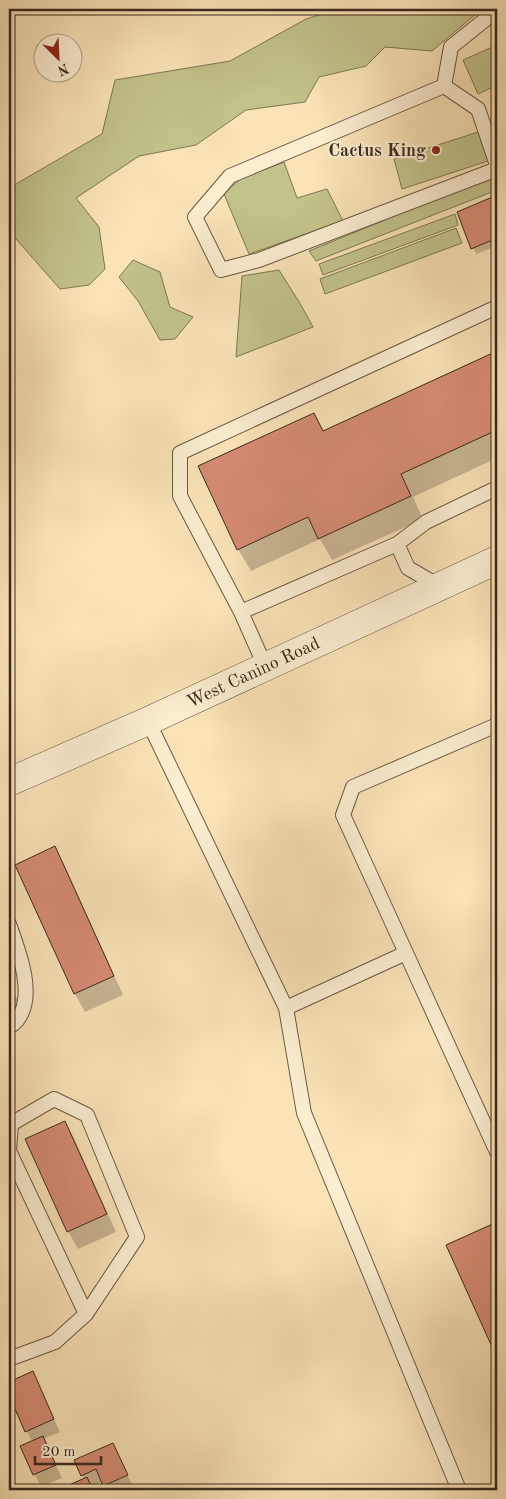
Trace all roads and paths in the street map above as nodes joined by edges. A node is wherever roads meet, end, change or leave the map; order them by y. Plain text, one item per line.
1 (497, 13) edge
2 (444, 86) junction
3 (497, 167) edge
4 (497, 307) edge
5 (497, 488) edge
6 (397, 544) junction
7 (497, 560) edge
8 (439, 586) junction
9 (241, 612) junction
10 (265, 666) junction
11 (148, 720) junction
12 (497, 725) edge
13 (9, 782) edge
14 (9, 924) edge
15 (406, 953) junction
16 (286, 1008) junction
17 (9, 1027) edge
18 (497, 1152) edge
19 (86, 1314) junction
20 (9, 1359) edge
21 (459, 1490) edge

1 - 2 lane
2 - 3 lane
2 - 3 lane
4 - 9 lane
5 - 6 lane
6 - 8 lane
6 - 9 lane
7 - 8 street, West Canino Road
8 - 10 street, West Canino Road
9 - 10 lane
10 - 11 street, West Canino Road
11 - 13 street, West Canino Road
11 - 16 lane
12 - 15 lane
14 - 17 lane
15 - 16 lane
15 - 18 lane
16 - 21 lane
19 - 19 lane
19 - 20 lane

